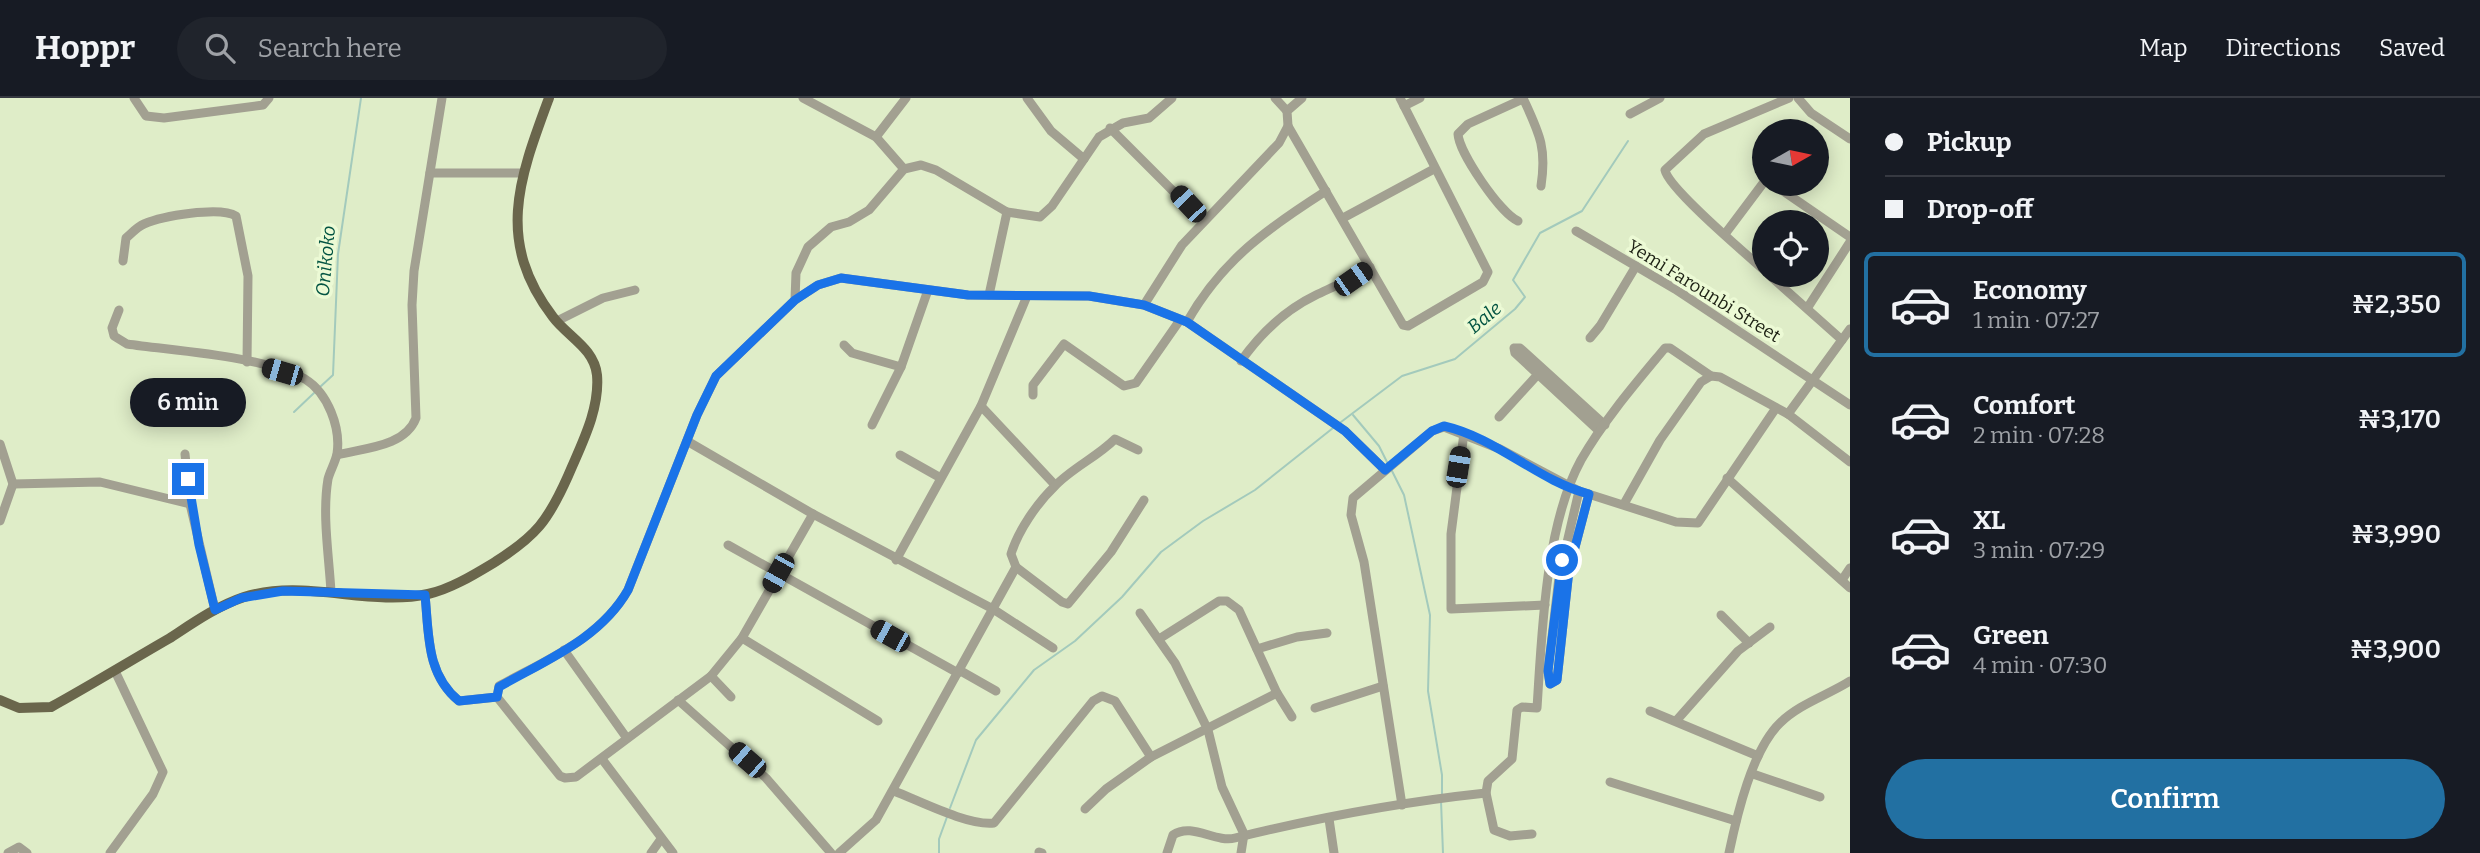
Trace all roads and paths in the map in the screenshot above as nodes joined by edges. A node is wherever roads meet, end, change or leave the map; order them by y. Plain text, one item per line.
1 (134, 98) edge
2 (269, 98) edge
3 (442, 98) edge
4 (549, 98) edge
5 (803, 98) edge
6 (906, 98) edge
7 (1027, 98) edge
8 (1172, 98) edge
9 (1275, 98) edge
10 (1302, 98) edge
11 (1420, 98) edge
12 (1523, 98) edge
13 (1660, 98) edge
14 (1789, 98) edge
15 (1798, 98) edge
16 (1402, 102) edge
17 (1287, 111) junction
18 (1630, 114) dead end
19 (1288, 126) junction
20 (1111, 128) junction
21 (876, 137) junction
22 (1850, 139) edge
23 (1084, 159) junction
24 (904, 169) junction
25 (1434, 169) junction
26 (430, 173) junction
27 (522, 173) junction
28 (1541, 186) dead end
29 (1326, 191) junction
30 (1754, 196) edge
31 (1790, 196) edge
32 (1007, 212) junction
33 (1343, 218) junction
34 (1203, 221) junction
35 (1518, 222) dead end
36 (1576, 232) dead end
37 (1726, 234) junction
38 (1850, 239) edge
39 (1752, 259) edge
40 (123, 261) dead end
41 (1636, 266) junction
42 (1370, 267) junction
43 (1784, 287) edge
44 (635, 290) dead end
45 (928, 290) junction
46 (989, 295) junction
47 (1027, 296) junction
48 (795, 300) junction
49 (1144, 305) junction
50 (1808, 307) junction
51 (119, 310) dead end
52 (557, 321) junction
53 (1184, 321) junction
54 (1850, 329) edge
55 (1590, 338) dead end
56 (1842, 340) junction
57 (844, 345) dead end
58 (1241, 361) junction
59 (247, 362) junction
60 (901, 366) junction
61 (1711, 376) junction
62 (1813, 380) junction
63 (1033, 395) dead end
64 (1850, 405) edge
65 (981, 406) junction
66 (1776, 408) junction
67 (1788, 414) junction
68 (1499, 417) dead end
69 (873, 425) dead end
70 (1602, 428) junction
71 (1464, 433) junction
72 (687, 441) junction
73 (0, 444) edge
74 (1138, 450) dead end
75 (185, 454) dead end
76 (337, 455) junction
77 (900, 455) dead end
78 (1850, 462) edge
79 (1391, 465) junction
80 (939, 477) junction
81 (1727, 478) junction
82 (13, 484) junction
83 (1055, 485) junction
84 (1569, 487) junction
85 (1584, 492) junction
86 (1144, 500) dead end
87 (190, 503) junction
88 (1624, 505) junction
89 (813, 514) junction
90 (0, 522) edge
91 (727, 545) dead end
92 (896, 560) junction
93 (1016, 567) junction
94 (1850, 568) edge
95 (778, 573) junction
96 (1842, 580) junction
97 (1850, 588) edge
98 (331, 592) junction
99 (425, 595) junction
100 (1545, 605) junction
101 (993, 609) junction
102 (215, 610) junction
103 (1140, 613) dead end
104 (1721, 615) dead end
105 (1770, 627) dead end
106 (1327, 633) dead end
107 (742, 638) junction
108 (1159, 639) junction
109 (1749, 643) junction
110 (1053, 648) dead end
111 (1257, 649) junction
112 (564, 650) junction
113 (115, 671) junction
114 (958, 672) junction
115 (711, 676) junction
116 (1850, 681) edge
117 (1383, 686) junction
118 (996, 691) dead end
119 (1277, 693) junction
120 (497, 697) junction
121 (731, 697) dead end
122 (0, 700) edge
123 (678, 700) junction
124 (1315, 708) dead end
125 (1650, 711) dead end
126 (1292, 717) dead end
127 (1676, 720) junction
128 (878, 722) dead end
129 (1208, 730) junction
130 (626, 737) junction
131 (1758, 756) junction
132 (1151, 757) junction
133 (602, 759) junction
134 (1753, 774) junction
135 (1610, 782) dead end
136 (894, 791) junction
137 (1486, 793) junction
138 (1820, 797) dead end
139 (1402, 805) junction
140 (1085, 809) dead end
141 (1329, 819) junction
142 (1736, 821) junction
143 (1244, 834) junction
144 (1532, 834) dead end
145 (661, 839) junction
146 (8, 853) edge
147 (27, 853) edge
148 (110, 853) edge
149 (651, 853) edge
150 (673, 853) edge
151 (831, 853) edge
152 (839, 853) edge
153 (1167, 853) edge
154 (1241, 853) edge
155 (1334, 853) edge
156 (1729, 853) edge

1 - 2 street
3 - 26 street
4 - 27 main road
5 - 21 street
6 - 21 street
7 - 23 street
8 - 20 street
9 - 17 street
10 - 17 street
11 - 16 street
12 - 28 street
12 - 35 street
13 - 18 street
14 - 37 street
15 - 22 street
16 - 25 street
17 - 19 street
19 - 29 street
19 - 34 street
20 - 23 street
20 - 34 street
21 - 24 street
23 - 32 street
24 - 32 street
24 - 48 street
25 - 33 street
25 - 42 street
26 - 27 street
26 - 76 street
27 - 52 main road
29 - 33 street
29 - 53 street
30 - 37 street
31 - 38 street
32 - 46 street
33 - 42 street
34 - 49 street
36 - 41 street, Yemi Farounbi Street
37 - 39 street
38 - 50 street
40 - 59 street
41 - 55 street
41 - 62 street, Yemi Farounbi Street
42 - 58 street
43 - 50 street
44 - 52 street
45 - 46 street
45 - 48 street
45 - 60 street
46 - 47 street
47 - 49 street
47 - 65 street
48 - 72 street
49 - 53 street
50 - 56 street
51 - 59 street
52 - 99 main road
53 - 58 street
53 - 63 street
54 - 56 street
56 - 62 street
57 - 60 street
58 - 79 street
59 - 76 street
60 - 69 street
61 - 66 street
61 - 70 street
61 - 88 street
62 - 64 street, Yemi Farounbi Street
62 - 67 street
65 - 80 street
65 - 83 street
66 - 67 street
66 - 81 street
67 - 78 street
68 - 70 street
70 - 84 street
71 - 79 street
71 - 84 street
71 - 100 street
72 - 89 street
72 - 112 street
73 - 82 street
74 - 83 street
75 - 87 street
76 - 98 street
77 - 80 street
79 - 117 street
80 - 92 street
81 - 88 street
81 - 96 street
82 - 87 street
82 - 90 street
83 - 93 street
84 - 85 street
84 - 100 street
85 - 85 street
85 - 88 street
86 - 93 street
87 - 102 street
89 - 92 street
89 - 95 street
91 - 95 street
92 - 101 street
93 - 101 street
94 - 96 street
95 - 107 street
95 - 114 street
96 - 97 street
98 - 99 main road
98 - 102 main road
99 - 120 street
100 - 137 street
101 - 110 street
101 - 114 street
102 - 113 main road
103 - 108 street
104 - 109 street
105 - 109 street
106 - 111 street
107 - 115 street
107 - 128 street
108 - 111 street
108 - 129 street
109 - 127 street
111 - 119 street
112 - 120 street
112 - 130 street
113 - 122 main road
113 - 148 street
114 - 118 street
114 - 136 street
115 - 121 street
115 - 123 street
116 - 131 street
117 - 124 street
117 - 139 street
119 - 126 street
119 - 129 street
120 - 133 street
123 - 130 street
123 - 151 street
125 - 127 street
127 - 131 street
129 - 132 street
129 - 143 street
130 - 133 street
131 - 134 street
132 - 136 street
132 - 140 street
133 - 145 street
134 - 138 street
134 - 142 street
135 - 142 street
136 - 152 street
137 - 139 street
137 - 144 street
139 - 141 street
141 - 143 street
141 - 155 street
142 - 156 street
143 - 153 street
143 - 154 street
145 - 149 street
145 - 150 street
146 - 147 street

